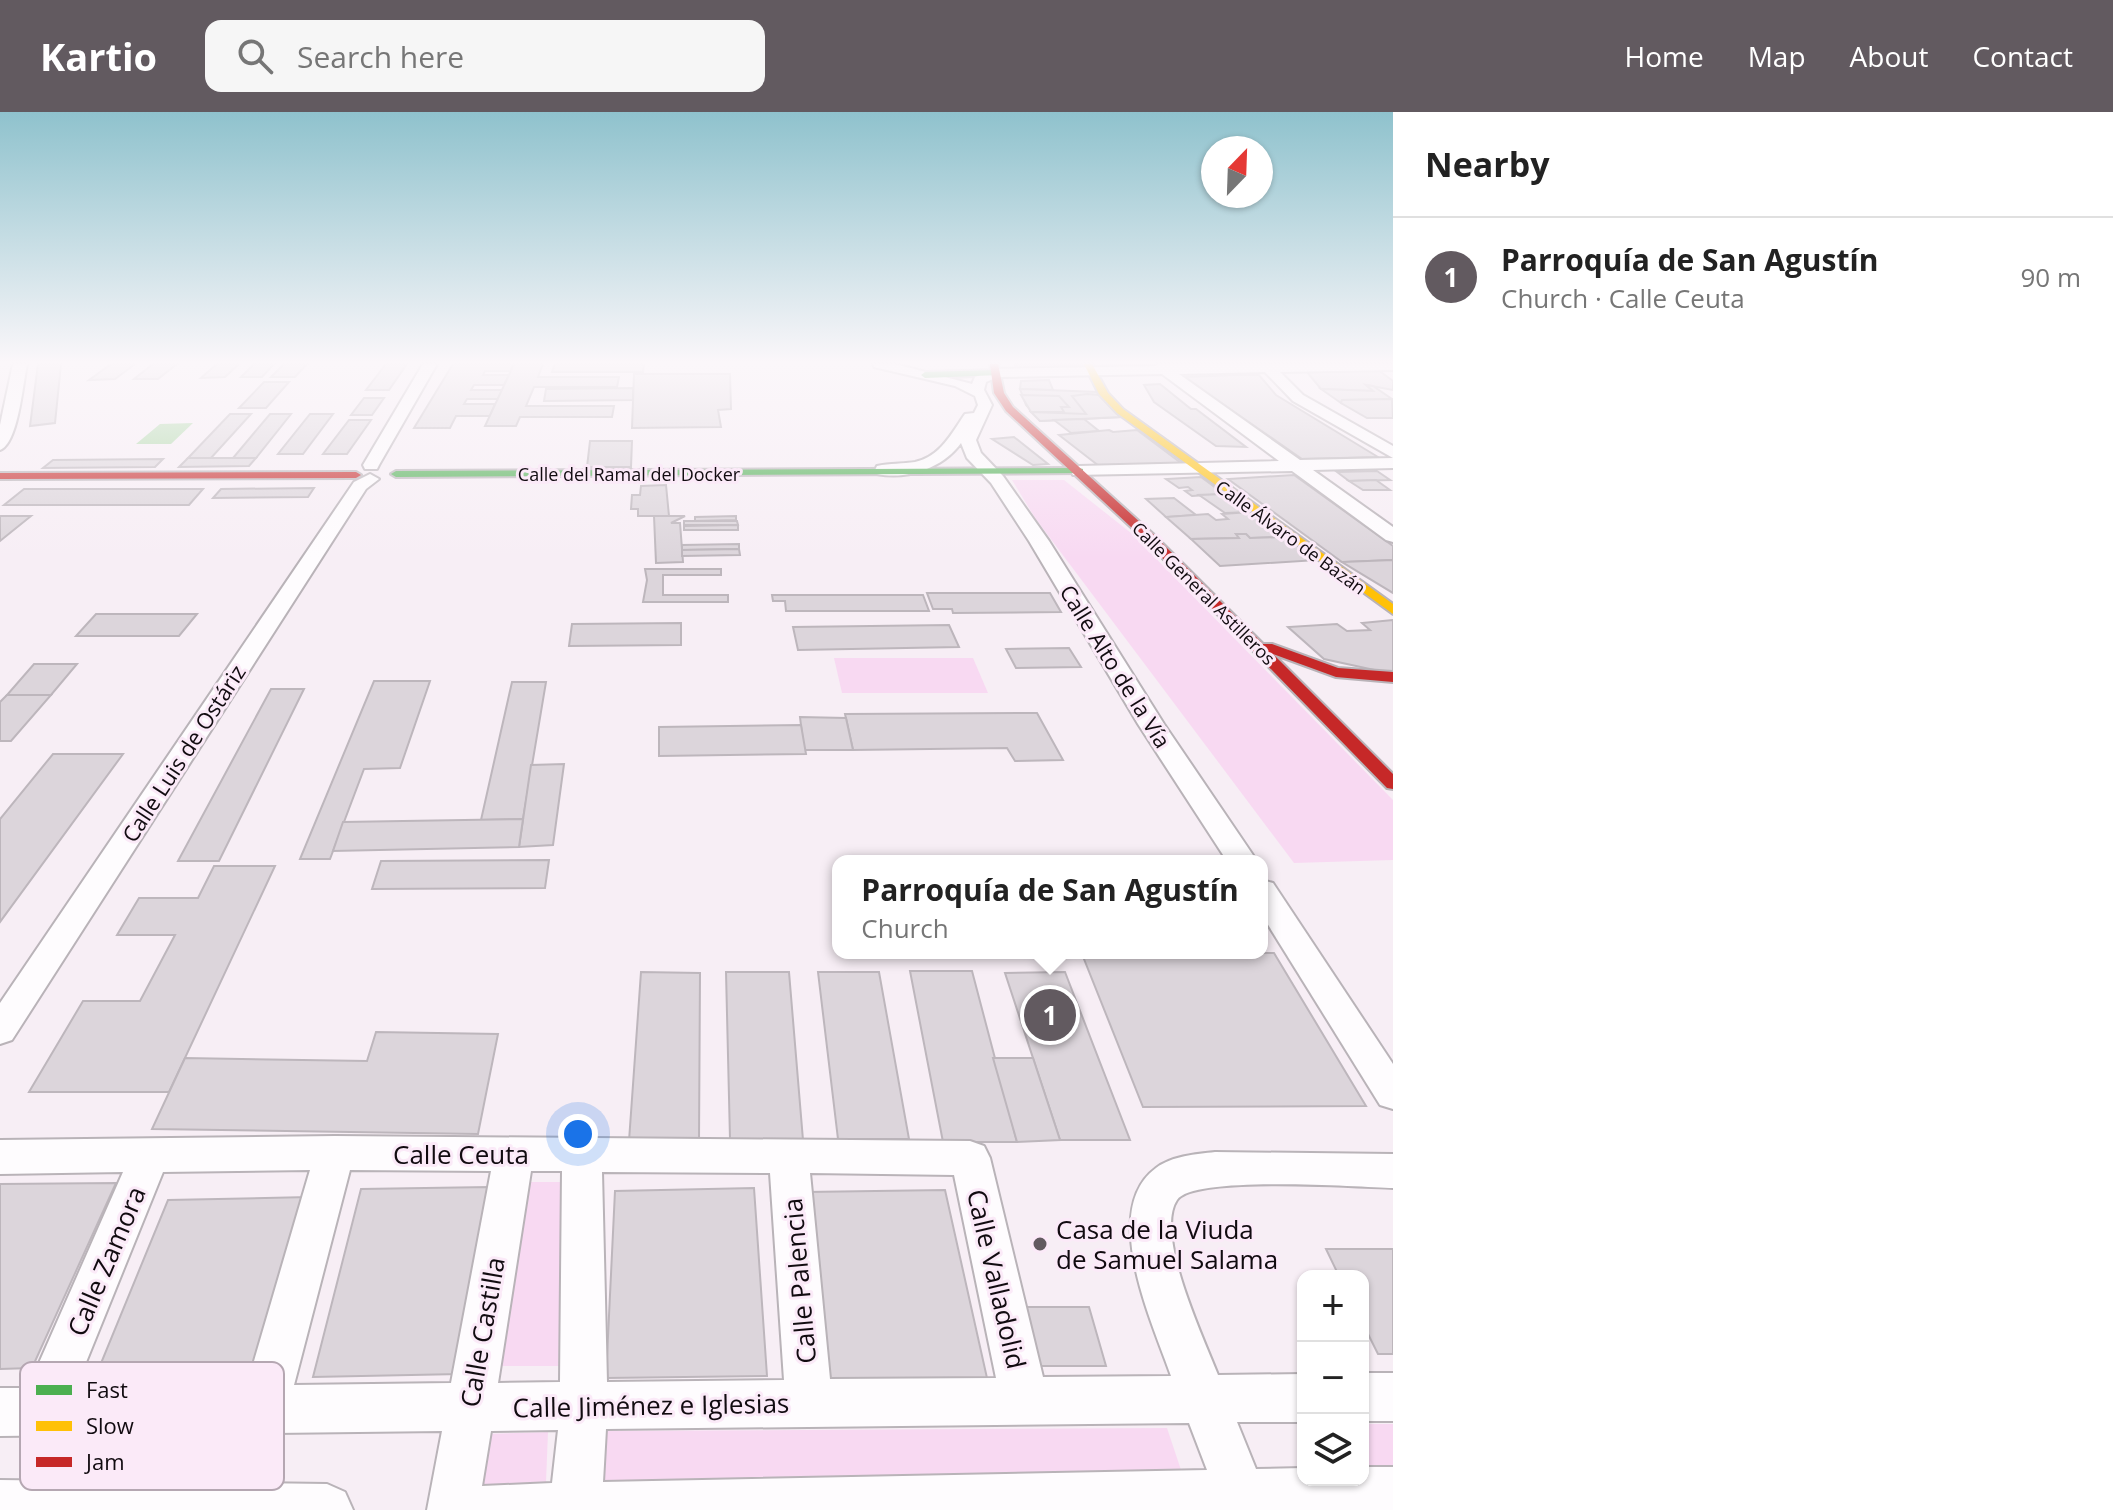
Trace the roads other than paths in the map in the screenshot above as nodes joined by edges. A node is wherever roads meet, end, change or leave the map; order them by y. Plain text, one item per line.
1 (392, 429) edge
2 (960, 429) edge
3 (970, 429) edge
4 (1032, 429) edge
5 (1144, 429) edge
6 (1246, 429) edge
7 (1352, 429) edge
8 (1393, 453) edge
9 (1393, 463) edge
10 (1295, 465) junction
11 (986, 468) junction
12 (1195, 468) junction
13 (1079, 471) junction
14 (366, 473) junction
15 (862, 474) junction
16 (1, 480) edge
17 (1393, 536) edge
18 (1393, 610) edge
19 (1254, 641) junction
20 (1393, 677) edge
21 (1393, 784) edge
22 (1238, 855) edge
23 (1268, 899) edge
24 (0, 1031) edge
25 (1393, 1094) edge
26 (335, 1153) junction
27 (514, 1155) junction
28 (582, 1155) junction
29 (150, 1156) junction
30 (0, 1157) edge
31 (789, 1158) junction
32 (970, 1158) joint
33 (1393, 1171) edge
34 (46, 1362) edge
35 (277, 1362) edge
36 (1369, 1397) edge
37 (1393, 1397) edge
38 (1297, 1398) edge
39 (1204, 1399) junction
40 (1025, 1401) junction
41 (809, 1403) junction
42 (469, 1406) junction
43 (584, 1407) junction
44 (284, 1409) edge
45 (1393, 1492) edge
46 (1244, 1501) edge
47 (1040, 1504) edge
48 (0, 1505) edge
49 (809, 1507) edge
50 (216, 1509) edge
51 (575, 1509) edge
52 (327, 1510) edge
53 (453, 1510) edge
54 (485, 1510) edge

1 - 14 street, Calle Luis de Ostáriz
2 - 15 street, Calle del Ramal del Docker
3 - 11 street
4 - 13 main road, Calle General Astilleros
5 - 12 main road, Calle Álvaro de Bazán
6 - 10 street
7 - 8 street
9 - 10 street
10 - 12 street
10 - 17 street
11 - 13 main road, Calle del Ramal del Docker
11 - 15 main road, Calle del Ramal del Docker
11 - 22 street, Calle Alto de la Vía
12 - 13 street
12 - 18 main road, Calle Álvaro de Bazán
13 - 19 main road, Calle General Astilleros
14 - 15 main road, Calle del Ramal del Docker
14 - 16 main road
14 - 24 street, Calle Luis de Ostáriz
19 - 20 main road
19 - 21 main road, Calle General Astilleros
23 - 25 street
26 - 27 street, Calle Ceuta
26 - 29 street, Calle Ceuta
26 - 35 street
27 - 28 street, Calle Ceuta
27 - 42 street, Calle Castilla
28 - 31 street, Calle Ceuta
28 - 43 street
29 - 30 street, Calle Ceuta
29 - 34 street, Calle Zamora
31 - 32 street, Calle Ceuta
31 - 41 street, Calle Palencia
32 - 40 street, Calle Valladolid
33 - 39 street
36 - 37 street
38 - 39 street, Calle Jiménez e Iglesias
39 - 40 street, Calle Jiménez e Iglesias
39 - 46 street
40 - 41 street, Calle Jiménez e Iglesias
41 - 43 street, Calle Jiménez e Iglesias
42 - 43 street, Calle Jiménez e Iglesias
42 - 44 street, Calle Jiménez e Iglesias
42 - 53 street, Calle Castilla
43 - 51 street
45 - 46 street
46 - 47 street
47 - 49 street
48 - 50 street
49 - 51 street
50 - 52 street
51 - 54 street

